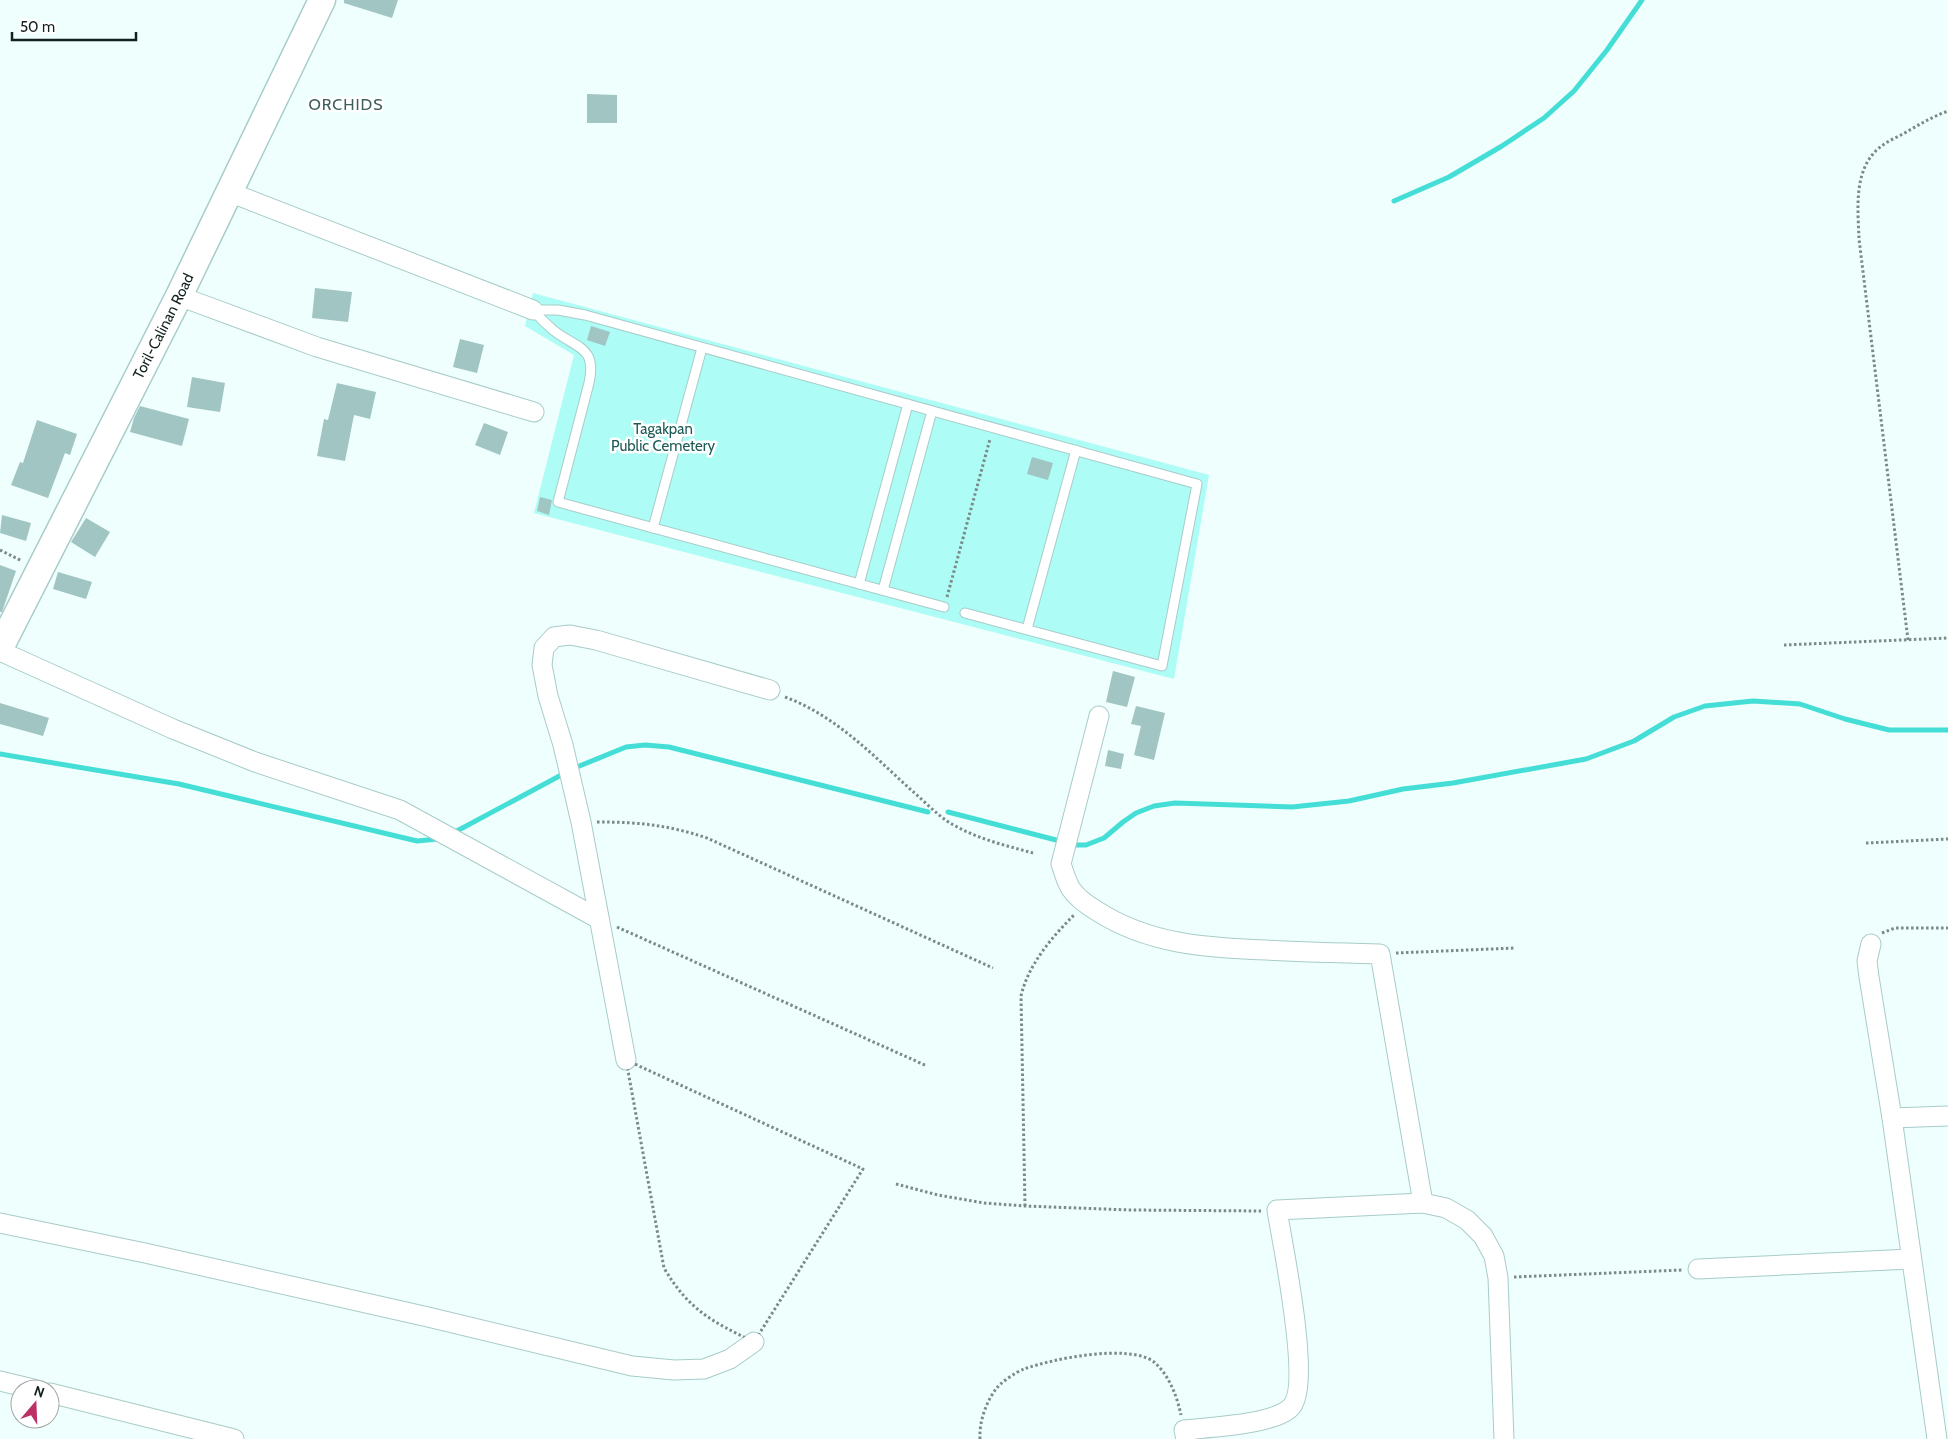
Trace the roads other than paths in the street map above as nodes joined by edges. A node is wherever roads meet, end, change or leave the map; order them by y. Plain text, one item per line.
1 (322, 0) edge
2 (229, 192) junction
3 (179, 296) junction
4 (533, 310) junction
5 (702, 348) junction
6 (908, 404) junction
7 (932, 411) junction
8 (534, 412) dead end
9 (1076, 450) junction
10 (653, 528) junction
11 (859, 584) junction
12 (883, 590) junction
13 (944, 607) road end
14 (965, 613) dead end
15 (1027, 629) junction
16 (0, 650) edge
17 (770, 690) road end
18 (1099, 716) dead end
19 (599, 919) junction
20 (1870, 944) road end
21 (626, 1060) road end
22 (1948, 1116) edge
23 (1892, 1118) junction
24 (1423, 1203) junction
25 (0, 1223) edge
26 (1912, 1259) junction
27 (1698, 1269) road end
28 (754, 1342) road end
29 (60, 1396) edge
30 (1185, 1434) edge
31 (234, 1439) edge
32 (1504, 1439) edge
33 (1937, 1439) edge

1 - 2 main road, Toril-Calinan Road
2 - 3 main road, Toril-Calinan Road
2 - 4 street
3 - 8 street
3 - 16 main road, Toril-Calinan Road
4 - 5 lane
4 - 10 lane
5 - 6 lane
5 - 10 lane
6 - 7 lane
6 - 11 lane
7 - 9 lane
7 - 12 lane
9 - 15 lane
9 - 15 lane
10 - 11 lane
11 - 12 lane
12 - 13 lane
14 - 15 lane
16 - 19 street
17 - 19 street
18 - 24 street
19 - 21 street
20 - 23 street
22 - 23 street
23 - 26 street
24 - 30 street
24 - 32 street
25 - 28 street
26 - 27 street
26 - 33 street
29 - 31 street

